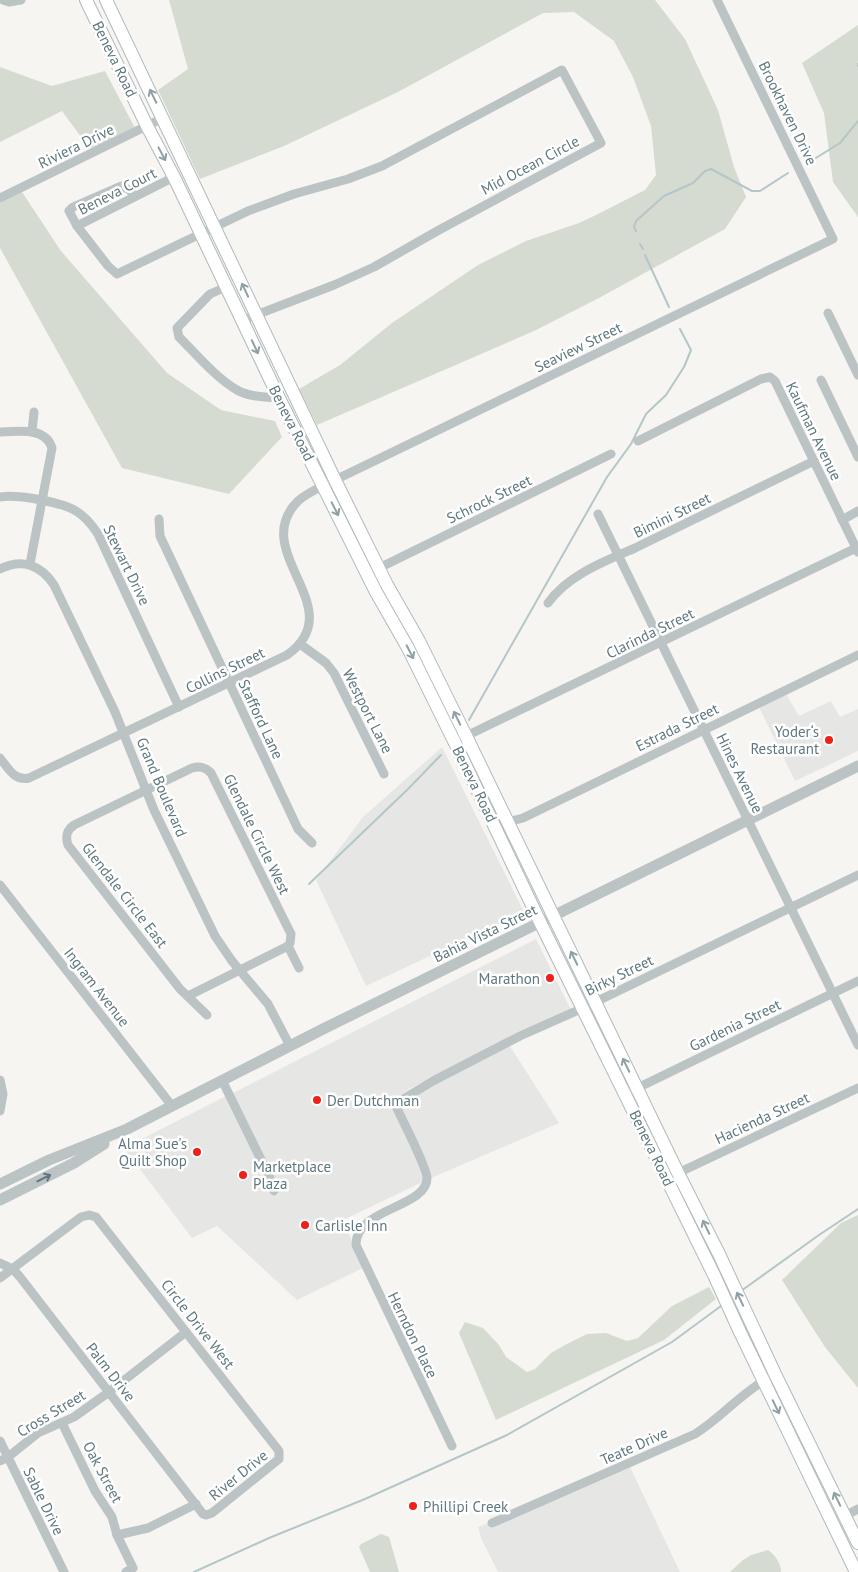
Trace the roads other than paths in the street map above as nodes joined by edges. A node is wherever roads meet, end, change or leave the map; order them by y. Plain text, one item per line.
1 (3, 0) edge
2 (21, 0) edge
3 (86, 0) edge
4 (106, 0) edge
5 (729, 0) edge
6 (719, 2) edge
7 (164, 118) junction
8 (147, 126) junction
9 (174, 177) junction
10 (134, 197) junction
11 (0, 198) edge
12 (77, 226) junction
13 (215, 227) junction
14 (201, 234) junction
15 (833, 239) joint
16 (226, 287) junction
17 (828, 313) dead end
18 (257, 314) junction
19 (242, 320) junction
20 (858, 375) edge
21 (821, 380) dead end
22 (279, 398) junction
23 (34, 412) dead end
24 (0, 432) edge
25 (32, 432) junction
26 (638, 441) dead end
27 (611, 454) dead end
28 (858, 457) edge
29 (814, 461) junction
30 (329, 483) junction
31 (0, 497) edge
32 (42, 501) junction
33 (858, 512) edge
34 (598, 514) dead end
35 (159, 519) dead end
36 (842, 520) junction
37 (857, 550) edge
38 (619, 555) junction
39 (30, 564) junction
40 (0, 568) edge
41 (373, 570) junction
42 (548, 603) dead end
43 (662, 643) junction
44 (300, 644) junction
45 (858, 655) edge
46 (229, 683) junction
47 (179, 707) junction
48 (703, 729) junction
49 (124, 733) junction
50 (460, 738) junction
51 (0, 758) edge
52 (858, 766) edge
53 (384, 774) dead end
54 (146, 790) junction
55 (747, 820) junction
56 (508, 822) junction
57 (312, 843) dead end
58 (858, 875) edge
59 (0, 885) edge
60 (791, 908) junction
61 (553, 916) junction
62 (540, 922) junction
63 (288, 946) junction
64 (298, 968) dead end
65 (240, 970) junction
66 (858, 981) edge
67 (832, 993) junction
68 (188, 996) junction
69 (595, 1002) junction
70 (583, 1008) junction
71 (206, 1015) dead end
72 (858, 1045) edge
73 (290, 1046) junction
74 (0, 1080) edge
75 (222, 1080) junction
76 (637, 1088) junction
77 (858, 1088) edge
78 (625, 1094) junction
79 (172, 1106) junction
80 (0, 1110) edge
81 (127, 1129) junction
82 (678, 1173) junction
83 (0, 1184) edge
84 (274, 1191) dead end
85 (0, 1200) edge
86 (358, 1234) joint
87 (0, 1263) edge
88 (13, 1269) junction
89 (0, 1278) edge
90 (186, 1332) junction
91 (776, 1374) junction
92 (763, 1381) junction
93 (109, 1392) junction
94 (62, 1423) junction
95 (0, 1441) edge
96 (452, 1446) dead end
97 (280, 1455) joint
98 (4, 1459) edge
99 (196, 1504) junction
100 (858, 1510) edge
101 (845, 1516) junction
102 (492, 1523) dead end
103 (832, 1523) junction
104 (117, 1535) junction
105 (858, 1543) edge
106 (64, 1572) edge
107 (126, 1572) edge
108 (856, 1572) edge

1 - 2 street
3 - 8 main road, Beneva Road
7 -> 4 main road, Beneva Road
5 - 6 street
6 - 15 street, Brookhaven Drive
7 - 8 street, Riviera Drive
7 - 13 main road, Beneva Road
8 -> 9 main road, Beneva Road
8 - 11 street, Riviera Drive
9 - 10 street, Beneva Court
9 - 14 main road, Beneva Road
10 - 12 street, Beneva Court
10 - 12 street
12 - 14 street, Beneva Court
13 - 14 street
18 -> 13 main road, Beneva Road
13 - 18 street, Mid Ocean Circle
14 - 16 main road, Beneva Road
15 - 30 street, Seaview Street
16 - 19 main road, Beneva Road
16 - 22 street
17 - 20 street
18 - 19 street, Mid Ocean Circle
18 - 30 main road, Beneva Road
19 -> 22 main road, Beneva Road
21 - 28 street
22 - 30 main road, Beneva Road
23 - 25 street
24 - 25 street
25 - 32 street
26 - 29 street, Kaufman Avenue
27 - 41 street, Schrock Street
29 - 36 street, Kaufman Avenue
29 - 38 street, Bimini Street
30 - 41 main road, Beneva Road
30 - 44 street
31 - 32 street, Stewart Drive
32 - 39 street
32 - 47 street, Stewart Drive
33 - 36 street
34 - 38 street, Hines Avenue
35 - 46 street, Stafford Lane
36 - 37 street, Kaufman Avenue
37 - 43 street, Clarinda Street
38 - 42 street, Bimini Street
38 - 43 street, Hines Avenue
39 - 40 street
39 - 49 street, Grand Boulevard
41 - 50 main road, Beneva Road
43 - 48 street, Hines Avenue
43 - 50 street, Clarinda Street
44 - 46 street, Collins Street
44 - 53 street, Westport Lane
45 - 48 street, Estrada Street
46 - 47 street, Collins Street
46 - 57 street, Stafford Lane
47 - 49 street, Collins Street
48 - 55 street, Hines Avenue
48 - 56 street, Estrada Street
49 - 51 street, Collins Street
49 - 54 street, Grand Boulevard
50 - 56 main road, Beneva Road
50 - 62 main road, Beneva Road
52 - 55 street, Bahia Vista Street
54 - 63 street, Glendale Circle West
54 - 65 street, Grand Boulevard
54 - 68 street, Glendale Circle East
55 - 60 street, Hines Avenue
55 - 61 street, Bahia Vista Street
56 - 61 main road, Beneva Road
58 - 60 street, Birky Street
59 - 79 street, Ingram Avenue
60 - 67 street, Hines Avenue
60 - 69 street, Birky Street
61 - 62 street, Bahia Vista Street
69 -> 61 main road, Beneva Road
62 - 70 main road, Beneva Road
62 - 73 street, Bahia Vista Street
63 - 64 street, Glendale Circle West
63 - 65 street
65 - 68 street
65 - 73 street, Grand Boulevard
66 - 67 street, Gardenia Street
67 - 72 street, Hines Avenue
67 - 76 street, Gardenia Street
68 - 71 street, Glendale Circle East
69 - 70 street, Birky Street
76 -> 69 main road, Beneva Road
70 - 78 main road, Beneva Road
70 - 86 street, Birky Street
73 - 75 street, Bahia Vista Street
74 - 80 street
75 - 79 street, Bahia Vista Street
75 - 84 street
76 - 78 street, Gardenia Street
76 - 82 main road, Beneva Road
77 - 82 street, Hacienda Street
78 - 92 main road, Beneva Road
79 - 81 street, Bahia Vista Street
81 - 83 street, Bahia Vista Street
85 -> 81 street, Bahia Vista Street
91 -> 82 main road, Beneva Road
86 - 96 street, Herndon Place
87 - 88 street, Palm Drive
88 - 89 street
88 - 90 street, Circle Drive West
88 - 93 street, Palm Drive
90 - 93 street, Cross Street
90 - 97 street, Circle Drive West
91 - 92 street, Teate Drive
101 -> 91 main road, Beneva Road
92 - 102 street, Teate Drive
92 -> 103 main road, Beneva Road
93 - 94 street, Cross Street
93 - 99 street, Palm Drive
94 - 98 street, Cross Street
94 - 104 street, Oak Street
95 - 98 street, Sable Drive
97 - 99 street, River Drive
98 - 106 street, Sable Drive
99 - 104 street, River Drive
100 - 101 street
101 - 103 street
101 - 105 main road, Beneva Road
103 - 108 main road, Beneva Road
104 - 107 street

